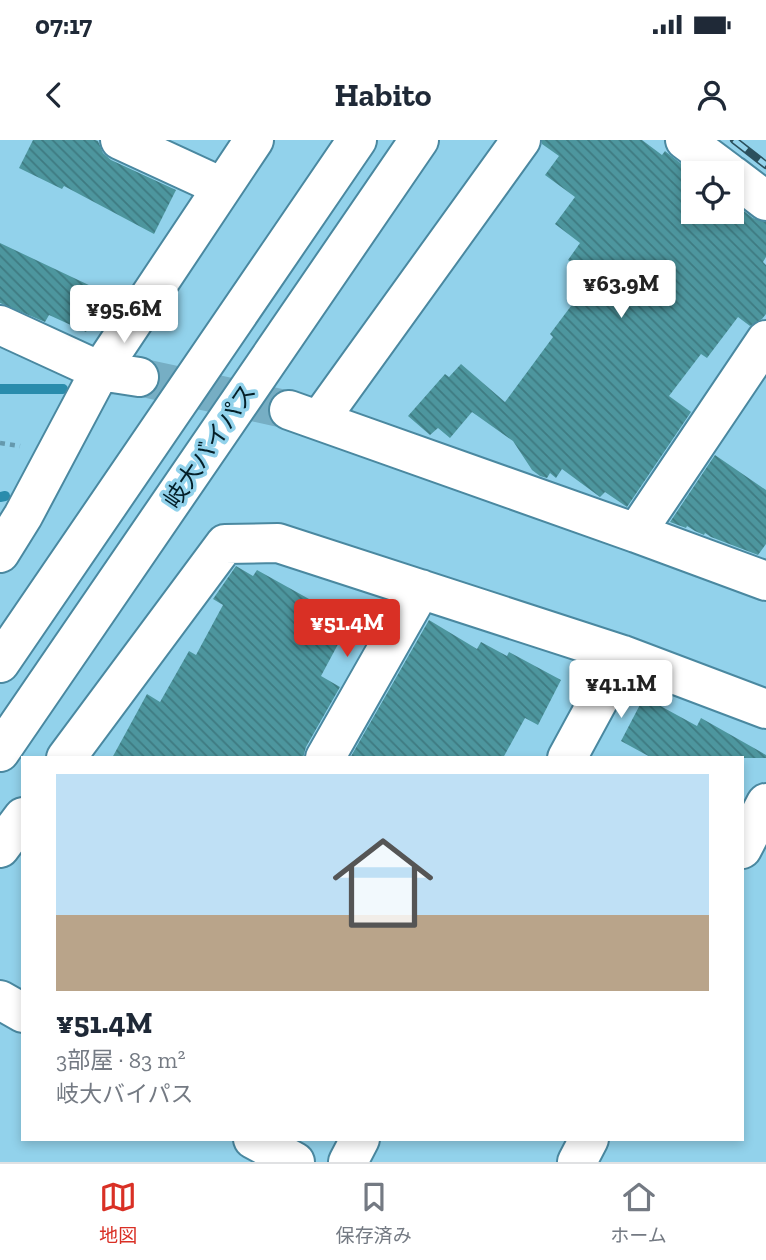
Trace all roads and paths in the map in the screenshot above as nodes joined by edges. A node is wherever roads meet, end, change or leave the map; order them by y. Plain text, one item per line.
1 (120, 140) edge
2 (254, 140) edge
3 (357, 140) edge
4 (419, 140) edge
5 (521, 140) edge
6 (685, 140) edge
7 (713, 161) edge
8 (744, 184) edge
9 (222, 187) junction
10 (766, 201) edge
11 (0, 325) edge
12 (766, 341) edge
13 (100, 371) junction
14 (139, 377) tunnel mouth
15 (636, 533) junction
16 (0, 552) edge
17 (766, 581) edge
18 (421, 589) junction
19 (623, 655) junction
20 (0, 663) edge
21 (766, 709) edge
22 (0, 751) edge
23 (67, 756) edge
24 (327, 756) edge
25 (568, 756) edge
26 (766, 803) edge
27 (21, 820) edge
28 (744, 845) edge
29 (0, 848) edge
30 (0, 1000) edge
31 (21, 1012) edge
32 (257, 1141) edge
33 (359, 1141) edge
34 (588, 1141) edge
35 (295, 1162) edge
36 (348, 1162) edge
37 (577, 1162) edge

1 - 9 main road
2 - 9 main road
3 - 20 main road, 岐大バイパス
4 - 22 main road, 岐大バイパス
5 - 15 main road
6 - 7 main road
8 - 10 main road
9 - 13 main road
11 - 13 main road
12 - 15 main road
13 - 14 main road
13 - 16 main road
15 - 17 main road
18 - 19 main road
18 - 23 main road
18 - 24 main road
19 - 21 main road
19 - 25 main road
26 - 28 main road
27 - 29 main road
30 - 31 main road
32 - 35 main road
33 - 36 main road
34 - 37 main road

